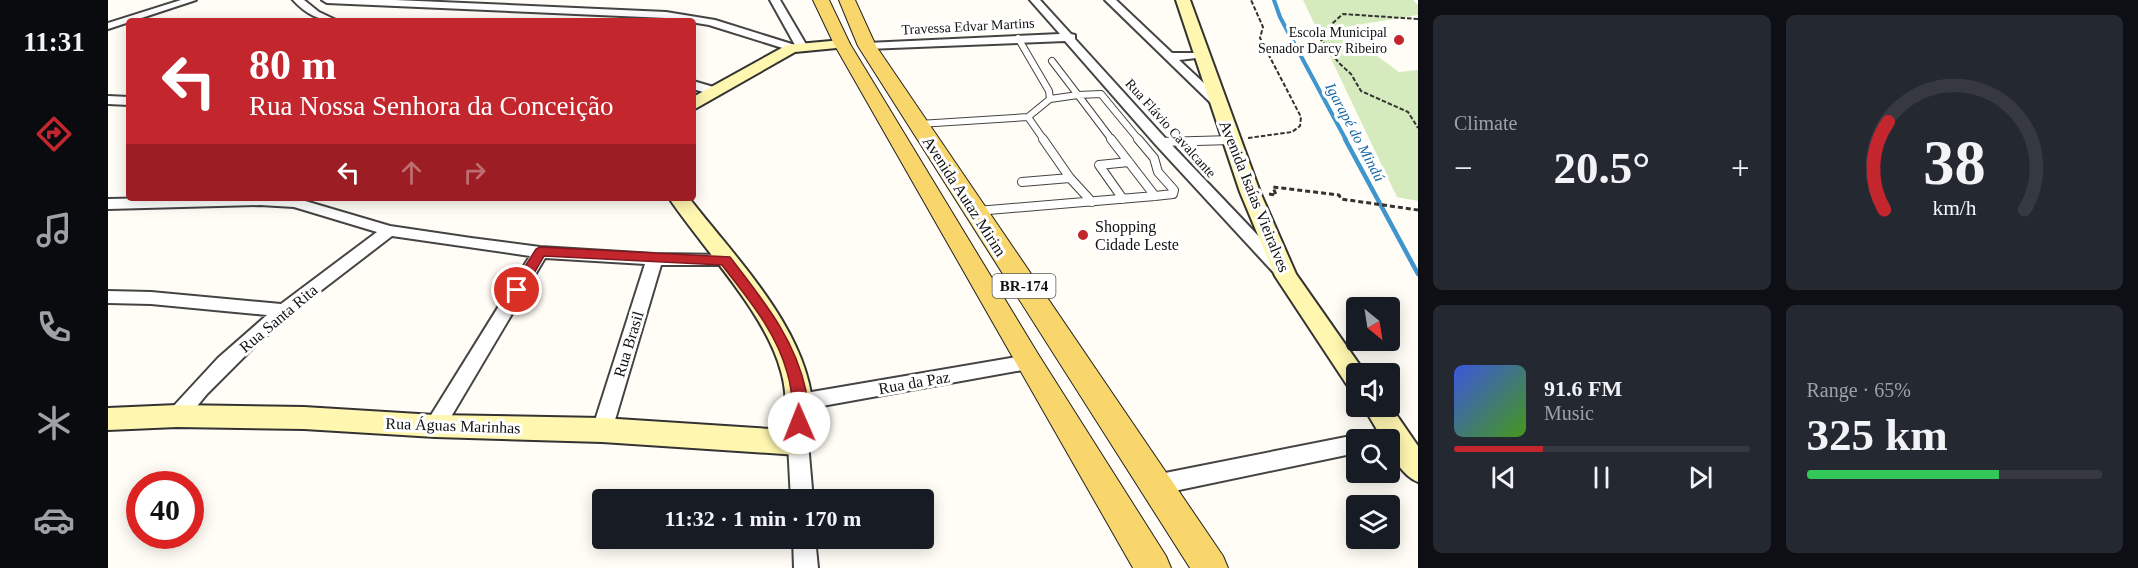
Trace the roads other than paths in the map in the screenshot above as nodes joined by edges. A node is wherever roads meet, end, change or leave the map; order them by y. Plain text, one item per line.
1 (191, 0) edge
2 (298, 0) edge
3 (327, 0) edge
4 (775, 0) edge
5 (821, 0) edge
6 (847, 0) edge
7 (852, 0) edge
8 (1035, 0) edge
9 (1110, 0) edge
10 (1183, 0) edge
11 (398, 1) edge
12 (533, 4) edge
13 (134, 18) edge
14 (325, 18) edge
15 (689, 18) edge
16 (696, 19) edge
17 (126, 20) edge
18 (108, 26) edge
19 (1071, 37) junction
20 (1018, 38) junction
21 (854, 45) junction
22 (797, 47) junction
23 (1201, 55) junction
24 (1169, 57) junction
25 (1052, 61) dead end
26 (696, 86) edge
27 (713, 91) junction
28 (1078, 95) junction
29 (1050, 99) junction
30 (108, 100) edge
31 (126, 101) edge
32 (1217, 102) junction
33 (696, 103) edge
34 (1028, 117) junction
35 (919, 124) junction
36 (1232, 140) junction
37 (1161, 142) junction
38 (1129, 162) junction
39 (1070, 178) junction
40 (1022, 182) dead end
41 (1155, 196) junction
42 (1123, 199) junction
43 (214, 201) edge
44 (297, 201) edge
45 (681, 201) edge
46 (1092, 202) junction
47 (108, 204) edge
48 (976, 212) junction
49 (389, 231) junction
50 (540, 252) junction
51 (655, 259) junction
52 (725, 260) junction
53 (1286, 276) junction
54 (108, 297) edge
55 (283, 310) junction
56 (1028, 362) junction
57 (1346, 363) edge
58 (800, 402) junction
59 (177, 416) junction
60 (108, 419) edge
61 (435, 426) junction
62 (602, 430) junction
63 (798, 443) junction
64 (1346, 446) edge
65 (1400, 451) edge
66 (1418, 468) edge
67 (1155, 485) junction
68 (801, 489) edge
69 (805, 549) edge
70 (806, 568) edge
71 (1153, 568) edge
72 (1209, 568) edge

1 - 13 street
2 - 14 street
3 - 11 street
4 - 22 street
5 - 21 main road, Avenida Autaz Mirim / BR-174
6 - 7 street
6 - 21 main road, Avenida Autaz Mirim / BR-174
8 - 19 street, Rua Flávio Cavalcante
9 - 24 street
10 - 23 street, Avenida Isaías Vieiralves
11 - 12 street
12 - 15 street
16 - 22 street
17 - 18 street
19 - 20 street, Travessa Edvar Martins
19 - 37 street, Rua Flávio Cavalcante
20 - 21 street, Travessa Edvar Martins
20 - 29 lane
21 - 22 street
21 - 35 main road, Avenida Autaz Mirim / BR-174
21 - 56 main road, Avenida Autaz Mirim / BR-174
22 - 27 street
23 - 24 street
23 - 32 street, Avenida Isaías Vieiralves
24 - 32 street
25 - 28 lane
26 - 27 street
27 - 33 street
28 - 29 lane
28 - 38 lane
28 - 41 lane
29 - 34 lane
30 - 31 street
32 - 36 street, Avenida Isaías Vieiralves
34 - 35 lane
34 - 39 lane
35 - 48 main road, Avenida Autaz Mirim / BR-174
36 - 37 lane
36 - 53 street, Avenida Isaías Vieiralves
37 - 53 street, Rua Flávio Cavalcante
38 - 41 lane
38 - 42 lane
39 - 40 lane
39 - 46 lane
41 - 42 lane
42 - 46 lane
43 - 47 street
44 - 49 street
45 - 52 street
46 - 48 lane
48 - 67 main road, Avenida Autaz Mirim / BR-174
49 - 50 street
49 - 55 street, Rua Santa Rita
50 - 51 street
50 - 61 street
51 - 52 street
51 - 62 street, Rua Brasil
52 - 58 street
53 - 57 street, Avenida Isaías Vieiralves
54 - 55 street
55 - 59 street, Rua Santa Rita
56 - 58 street, Rua da Paz
56 - 71 main road, Avenida Autaz Mirim / BR-174
58 - 63 street
59 - 60 street, Rua Águas Marinhas
59 - 61 street, Rua Águas Marinhas
61 - 62 street, Rua Águas Marinhas
62 - 63 street, Rua Águas Marinhas
63 - 68 street
64 - 67 street
65 - 66 street
67 - 72 main road, Avenida Autaz Mirim / BR-174
69 - 70 street

